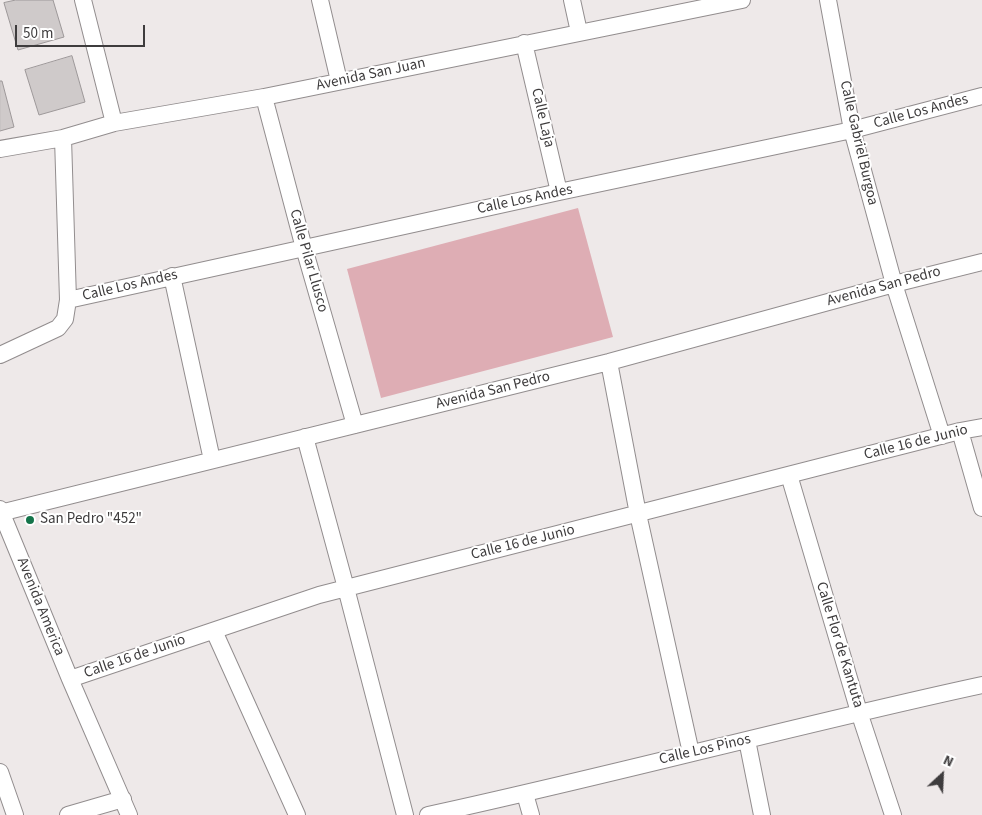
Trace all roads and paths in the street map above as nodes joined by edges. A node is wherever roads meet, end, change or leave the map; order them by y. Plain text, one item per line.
1 (83, 0) edge
2 (320, 0) edge
3 (572, 0) edge
4 (742, 0) edge
5 (828, 0) edge
6 (579, 32) junction
7 (524, 44) junction
8 (339, 81) junction
9 (982, 96) edge
10 (264, 97) junction
11 (114, 123) junction
12 (852, 130) junction
13 (62, 138) junction
14 (0, 149) edge
15 (559, 192) junction
16 (304, 248) junction
17 (982, 262) edge
18 (172, 276) junction
19 (894, 284) junction
20 (68, 300) junction
21 (0, 355) edge
22 (609, 362) junction
23 (355, 425) junction
24 (982, 427) edge
25 (960, 431) junction
26 (942, 436) junction
27 (305, 438) junction
28 (212, 460) junction
29 (789, 475) junction
30 (982, 508) edge
31 (0, 512) edge
32 (638, 514) junction
33 (346, 588) junction
34 (214, 631) junction
35 (70, 679) junction
36 (982, 685) edge
37 (859, 712) junction
38 (747, 740) junction
39 (691, 752) junction
40 (0, 772) edge
41 (525, 794) junction
42 (123, 799) junction
43 (15, 815) edge
44 (68, 815) edge
45 (129, 815) edge
46 (297, 815) edge
47 (405, 815) edge
48 (428, 815) edge
49 (531, 815) edge
50 (762, 815) edge
51 (893, 815) edge

1 - 11 street
2 - 8 street
3 - 6 street
4 - 6 street, Avenida San Juan
5 - 12 street, Calle Gabriel Burgoa
6 - 7 street, Avenida San Juan
7 - 8 street, Avenida San Juan
7 - 15 street, Calle Laja
8 - 10 street, Avenida San Juan
9 - 12 street, Calle Los Andes
10 - 11 street, Avenida San Juan
10 - 16 street, Calle Pilar Llusco
11 - 13 street, Avenida San Juan
12 - 15 street, Calle Los Andes
12 - 19 street, Calle Gabriel Burgoa
13 - 14 street, Avenida San Juan
13 - 20 street
15 - 16 street, Calle Los Andes
16 - 18 street, Calle Los Andes
16 - 23 street, Calle Pilar Llusco
17 - 19 street, Avenida San Pedro
18 - 20 street, Calle Los Andes
18 - 28 street
19 - 22 street, Avenida San Pedro
19 - 26 street, Calle Gabriel Burgoa
20 - 21 street
22 - 23 street, Avenida San Pedro
22 - 32 street
23 - 27 street, Avenida San Pedro
24 - 25 street, Calle 16 de Junio
25 - 26 street, Calle 16 de Junio
25 - 30 street
26 - 29 street, Calle 16 de Junio
27 - 28 street, Avenida San Pedro
27 - 33 street
28 - 31 street, Avenida San Pedro
29 - 32 street, Calle 16 de Junio
29 - 37 street, Calle Flor de Kantuta
31 - 35 street, Avenida America
32 - 33 street, Calle 16 de Junio
32 - 39 street
33 - 34 street, Calle 16 de Junio
33 - 47 street
34 - 35 street, Calle 16 de Junio
34 - 46 street
35 - 42 street, Avenida America
36 - 37 street, Calle Los Pinos
37 - 38 street, Calle Los Pinos
37 - 51 street, Calle Flor de Kantuta
38 - 39 street, Calle Los Pinos
38 - 50 street
39 - 41 street, Calle Los Pinos
40 - 43 street
41 - 48 street, Calle Los Pinos
41 - 49 street
42 - 44 street
42 - 45 street, Avenida America

